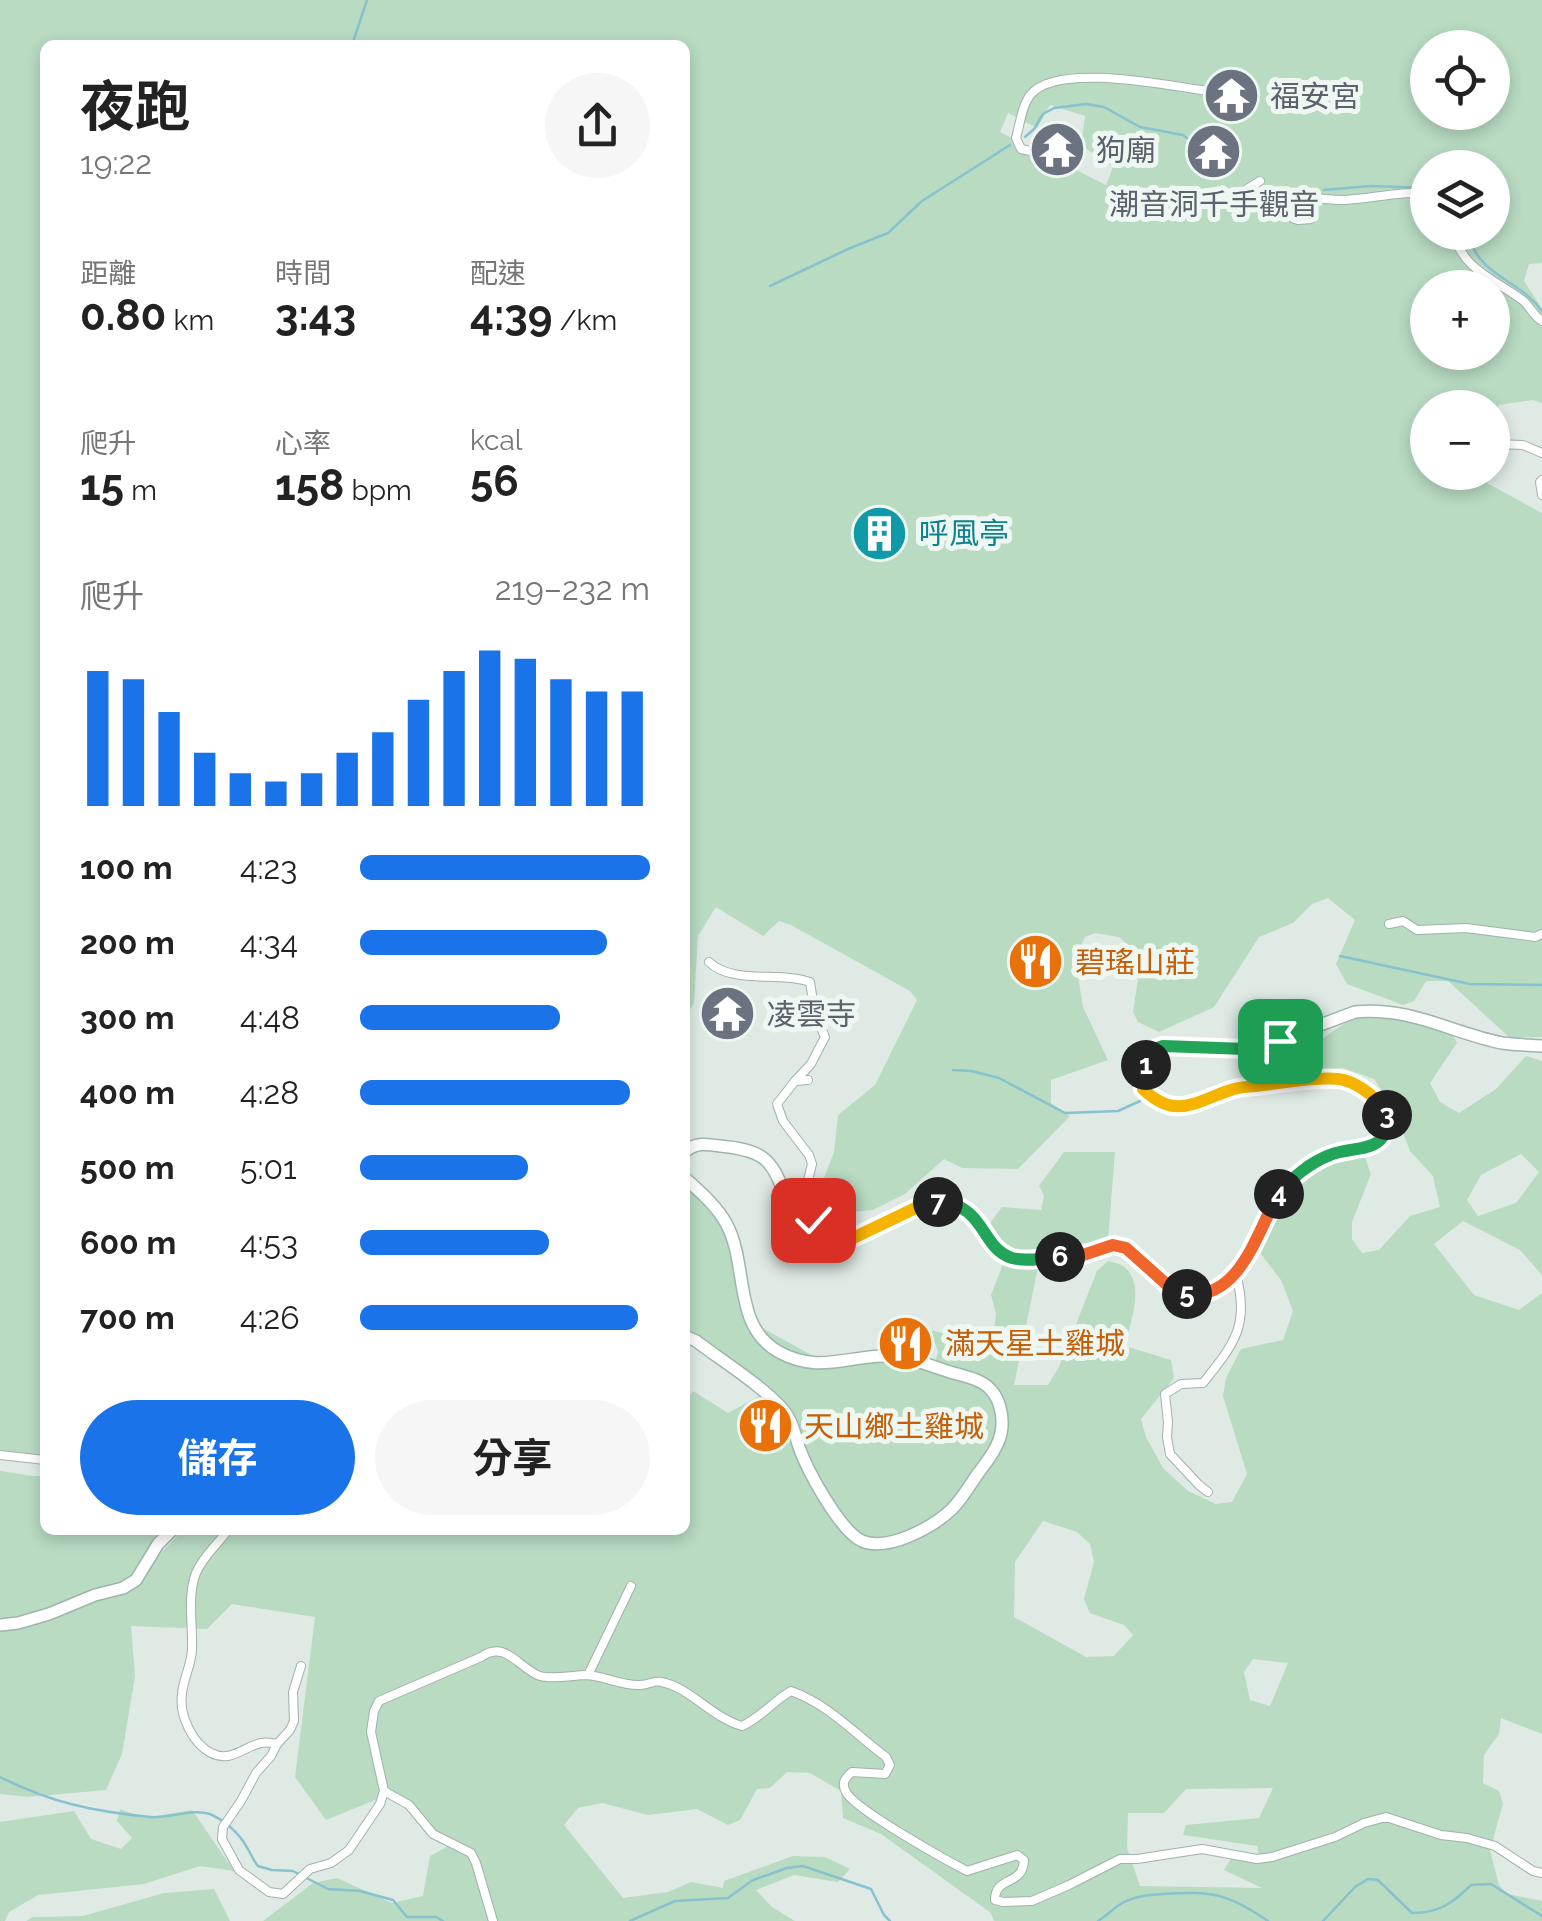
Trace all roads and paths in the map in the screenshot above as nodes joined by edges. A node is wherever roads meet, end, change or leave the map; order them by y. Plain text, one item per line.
1 (1214, 86) dead end
2 (1055, 160) dead end
3 (1260, 181) dead end
4 (1410, 195) edge
5 (1461, 250) edge
6 (1542, 321) edge
7 (1510, 445) edge
8 (1542, 453) edge
9 (1542, 480) edge
10 (1542, 495) edge
11 (1389, 924) dead end
12 (1542, 934) edge
13 (709, 962) dead end
14 (1542, 1046) edge
15 (808, 1080) dead end
16 (795, 1081) junction
17 (690, 1148) edge
18 (690, 1183) edge
19 (830, 1238) junction
20 (1236, 1274) junction
21 (690, 1338) edge
22 (0, 1455) edge
23 (40, 1459) edge
24 (1208, 1492) dead end
25 (167, 1535) edge
26 (224, 1535) edge
27 (631, 1586) dead end
28 (0, 1625) edge
29 (301, 1666) dead end
30 (588, 1675) junction
31 (276, 1744) junction
32 (384, 1792) junction
33 (1542, 1873) edge
34 (493, 1921) edge

1 - 2 street
3 - 4 street
5 - 6 street
7 - 8 street
9 - 10 street
11 - 12 street
13 - 16 street
14 - 20 street
15 - 16 street
16 - 19 street
17 - 19 street
18 - 21 street
19 - 20 street
20 - 24 street
22 - 23 street
25 - 28 street
26 - 31 street
27 - 30 street
29 - 31 street
30 - 32 street
30 - 33 street
31 - 32 street
32 - 34 street

